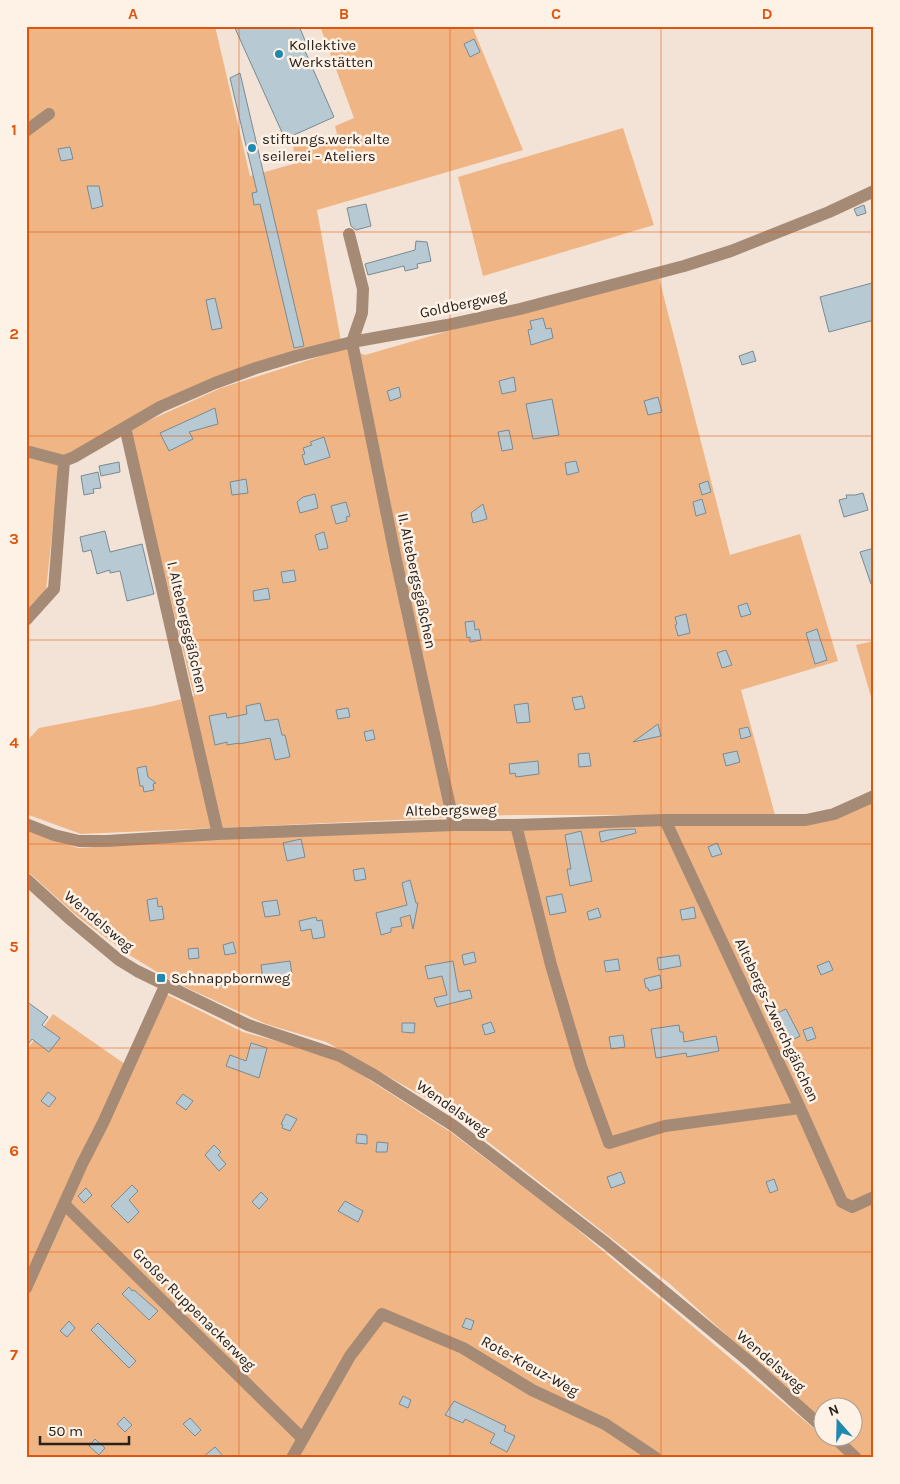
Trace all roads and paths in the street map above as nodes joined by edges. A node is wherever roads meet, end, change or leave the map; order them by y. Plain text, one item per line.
1 (50, 114) dead end
2 (26, 131) edge
3 (874, 191) edge
4 (349, 234) dead end
5 (352, 342) junction
6 (125, 427) junction
7 (26, 451) edge
8 (64, 461) junction
9 (26, 620) edge
10 (874, 796) edge
11 (665, 820) junction
12 (26, 824) edge
13 (454, 825) junction
14 (516, 825) junction
15 (218, 834) junction
16 (26, 879) edge
17 (165, 986) junction
18 (800, 1108) junction
19 (874, 1198) edge
20 (64, 1204) junction
21 (26, 1288) edge
22 (812, 1418) edge
23 (302, 1438) junction
24 (843, 1446) edge
25 (292, 1458) edge
26 (656, 1458) edge
27 (856, 1458) edge

1 - 2 street
3 - 5 street, Goldbergweg
4 - 5 street
5 - 6 street, Goldbergweg
5 - 13 street, II. Altebergsgäßchen
6 - 8 street, Goldbergweg
6 - 15 street, I. Altebergsgäßchen
7 - 8 street
8 - 9 street
10 - 11 street, Altebergsweg
11 - 14 street, Altebergsweg
11 - 18 street, Altebergs-Zwerchgäßchen
12 - 15 street, Altebergsweg
13 - 14 street, Altebergsweg
13 - 15 street, Altebergsweg
14 - 18 street
16 - 17 street, Wendelsweg
17 - 20 street
17 - 22 street, Wendelsweg
18 - 19 street, Altebergs-Zwerchgäßchen
20 - 21 street
20 - 23 street, Großer Ruppenackerweg
23 - 25 street
23 - 26 street, Rote-Kreuz-Weg
24 - 27 street

